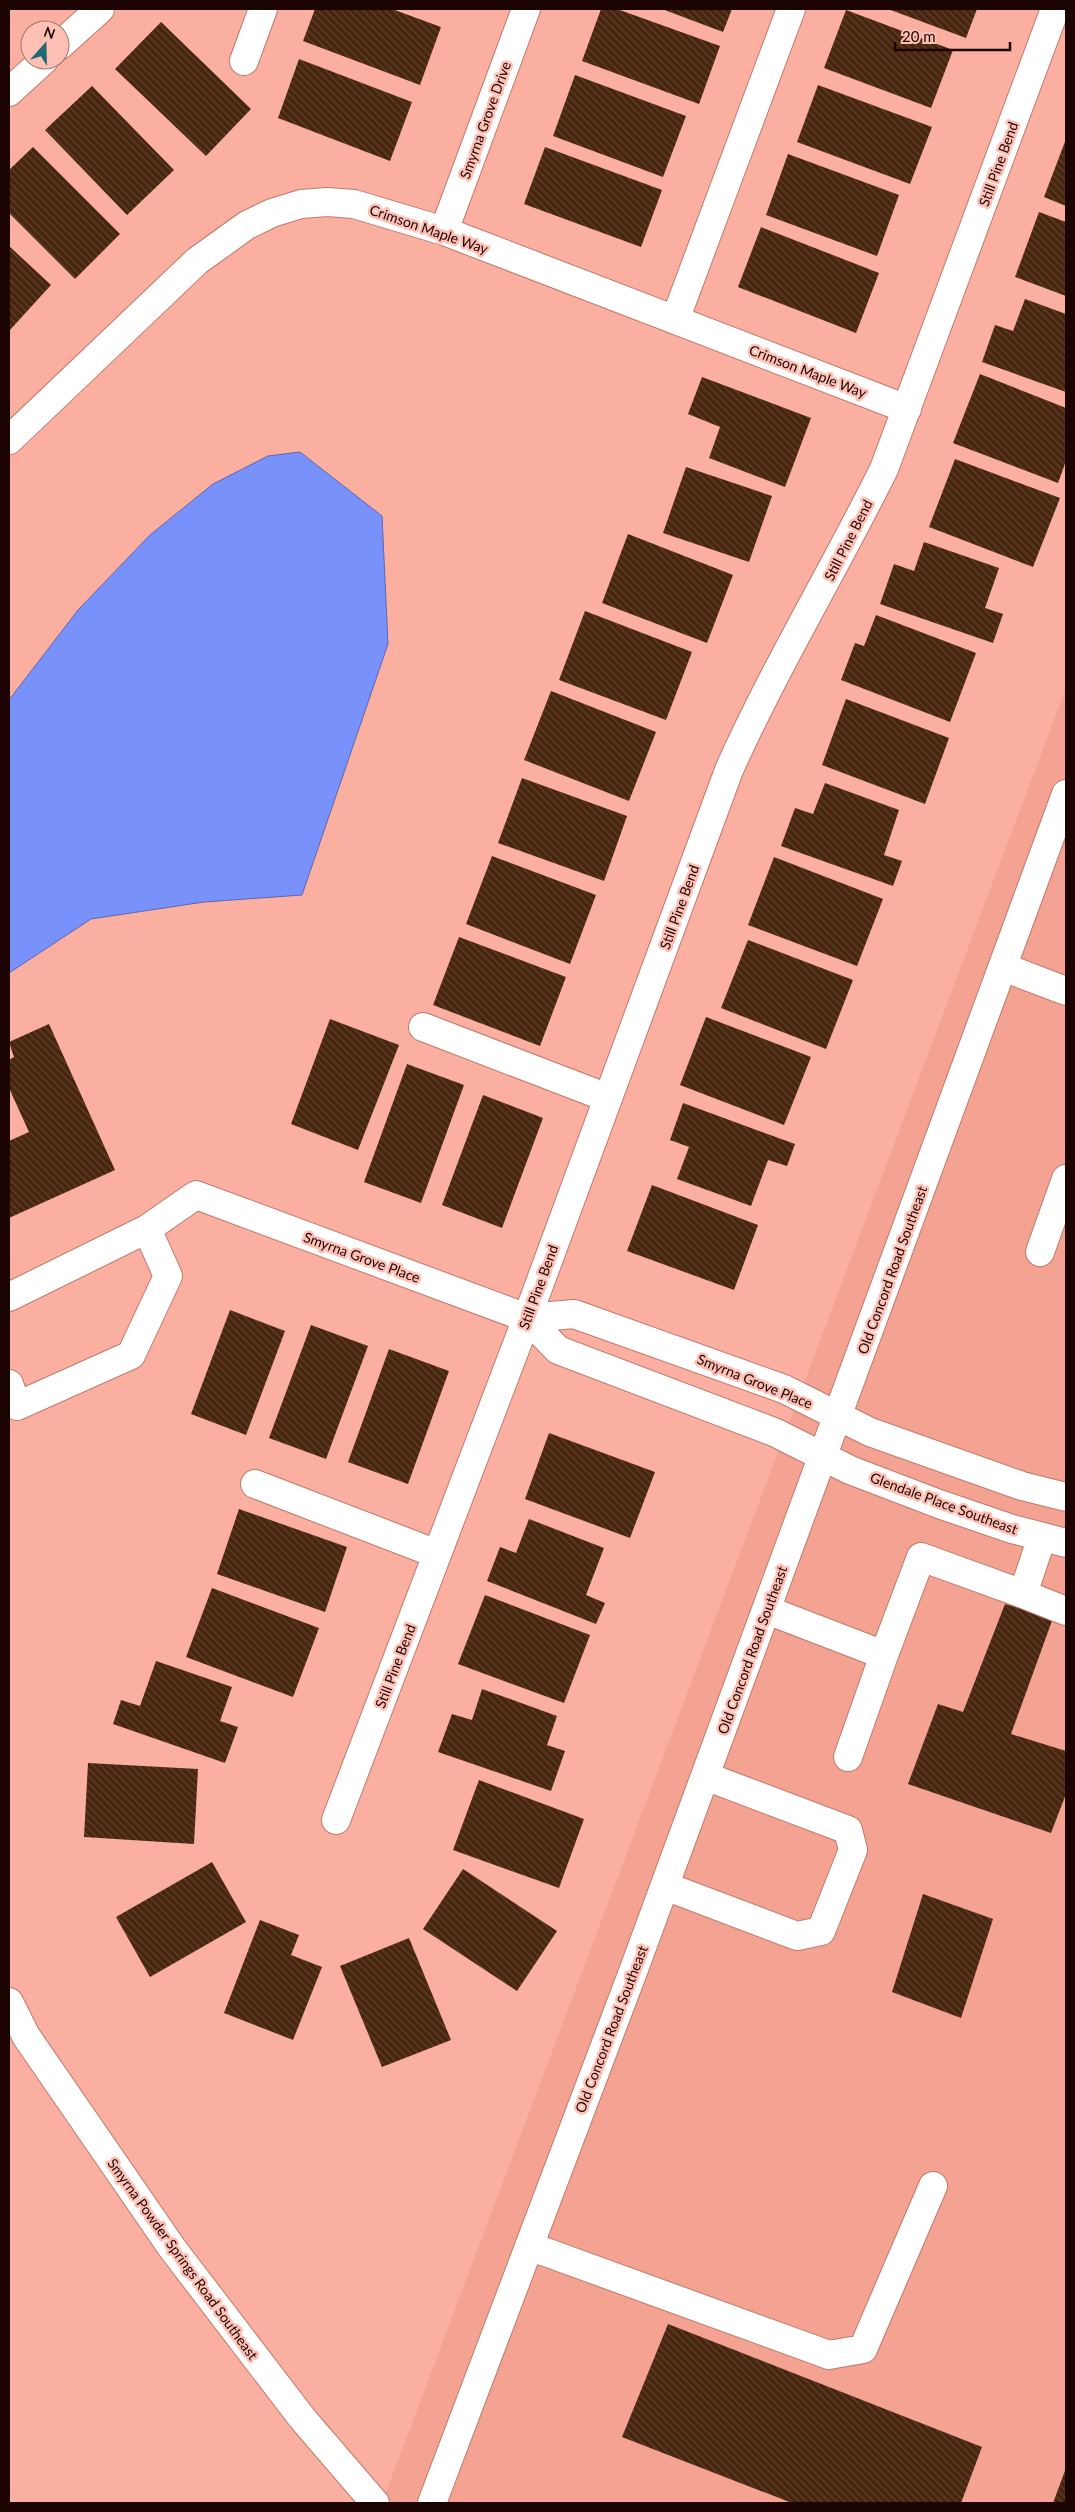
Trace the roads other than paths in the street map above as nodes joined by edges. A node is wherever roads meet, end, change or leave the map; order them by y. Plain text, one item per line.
1 (100, 9) edge
2 (262, 9) edge
3 (526, 9) edge
4 (792, 9) edge
5 (1056, 9) edge
6 (70, 36) edge
7 (244, 61) dead end
8 (33, 70) edge
9 (9, 92) edge
10 (444, 231) junction
11 (675, 320) junction
12 (907, 409) junction
13 (9, 440) edge
14 (1066, 794) edge
15 (1003, 967) junction
16 (1066, 991) edge
17 (423, 1027) dead end
18 (608, 1098) junction
19 (1066, 1179) edge
20 (147, 1229) junction
21 (1040, 1252) dead end
22 (9, 1297) edge
23 (527, 1318) junction
24 (676, 1350) junction
25 (9, 1384) edge
26 (662, 1390) junction
27 (838, 1417) junction
28 (824, 1456) junction
29 (255, 1484) dead end
30 (1066, 1497) edge
31 (1054, 1540) edge
32 (437, 1554) junction
33 (1022, 1594) junction
34 (767, 1610) junction
35 (1066, 1611) edge
36 (884, 1655) junction
37 (848, 1757) dead end
38 (705, 1776) junction
39 (336, 1820) dead end
40 (665, 1886) junction
41 (9, 2002) edge
42 (17, 2041) edge
43 (933, 2186) dead end
44 (529, 2246) junction
45 (375, 2503) edge
46 (432, 2503) edge

1 - 6 street
2 - 7 street
3 - 10 street, Smyrna Grove Drive
4 - 11 street
5 - 12 street, Still Pine Bend
8 - 9 street
10 - 11 street, Crimson Maple Way
10 - 13 street, Crimson Maple Way
11 - 12 street, Crimson Maple Way
12 - 18 street, Still Pine Bend
14 - 15 street, Old Concord Road Southeast
15 - 16 street
15 - 27 street, Old Concord Road Southeast
17 - 18 street
18 - 23 street, Still Pine Bend
19 - 21 street
20 - 22 street
20 - 23 street, Smyrna Grove Place
20 - 25 street
23 - 24 street, Smyrna Grove Place
23 - 26 street, Smyrna Grove Place
23 - 32 street, Still Pine Bend
24 - 26 street
24 - 27 street, Smyrna Grove Place
26 - 28 street, Smyrna Grove Place
27 - 28 street, Old Concord Road Southeast
27 - 30 street
28 - 31 street, Glendale Place Southeast
28 - 34 street, Old Concord Road Southeast
29 - 32 street
31 - 33 street
32 - 39 street, Still Pine Bend
33 - 35 street
33 - 36 street
34 - 36 street
34 - 38 street, Old Concord Road Southeast
36 - 37 street
38 - 40 street, Old Concord Road Southeast
38 - 40 street
40 - 44 street, Old Concord Road Southeast
41 - 42 street, Smyrna Powder Springs Road Southeast
42 - 45 street, Smyrna Powder Springs Road Southeast
43 - 44 street
44 - 46 street, Old Concord Road Southeast

